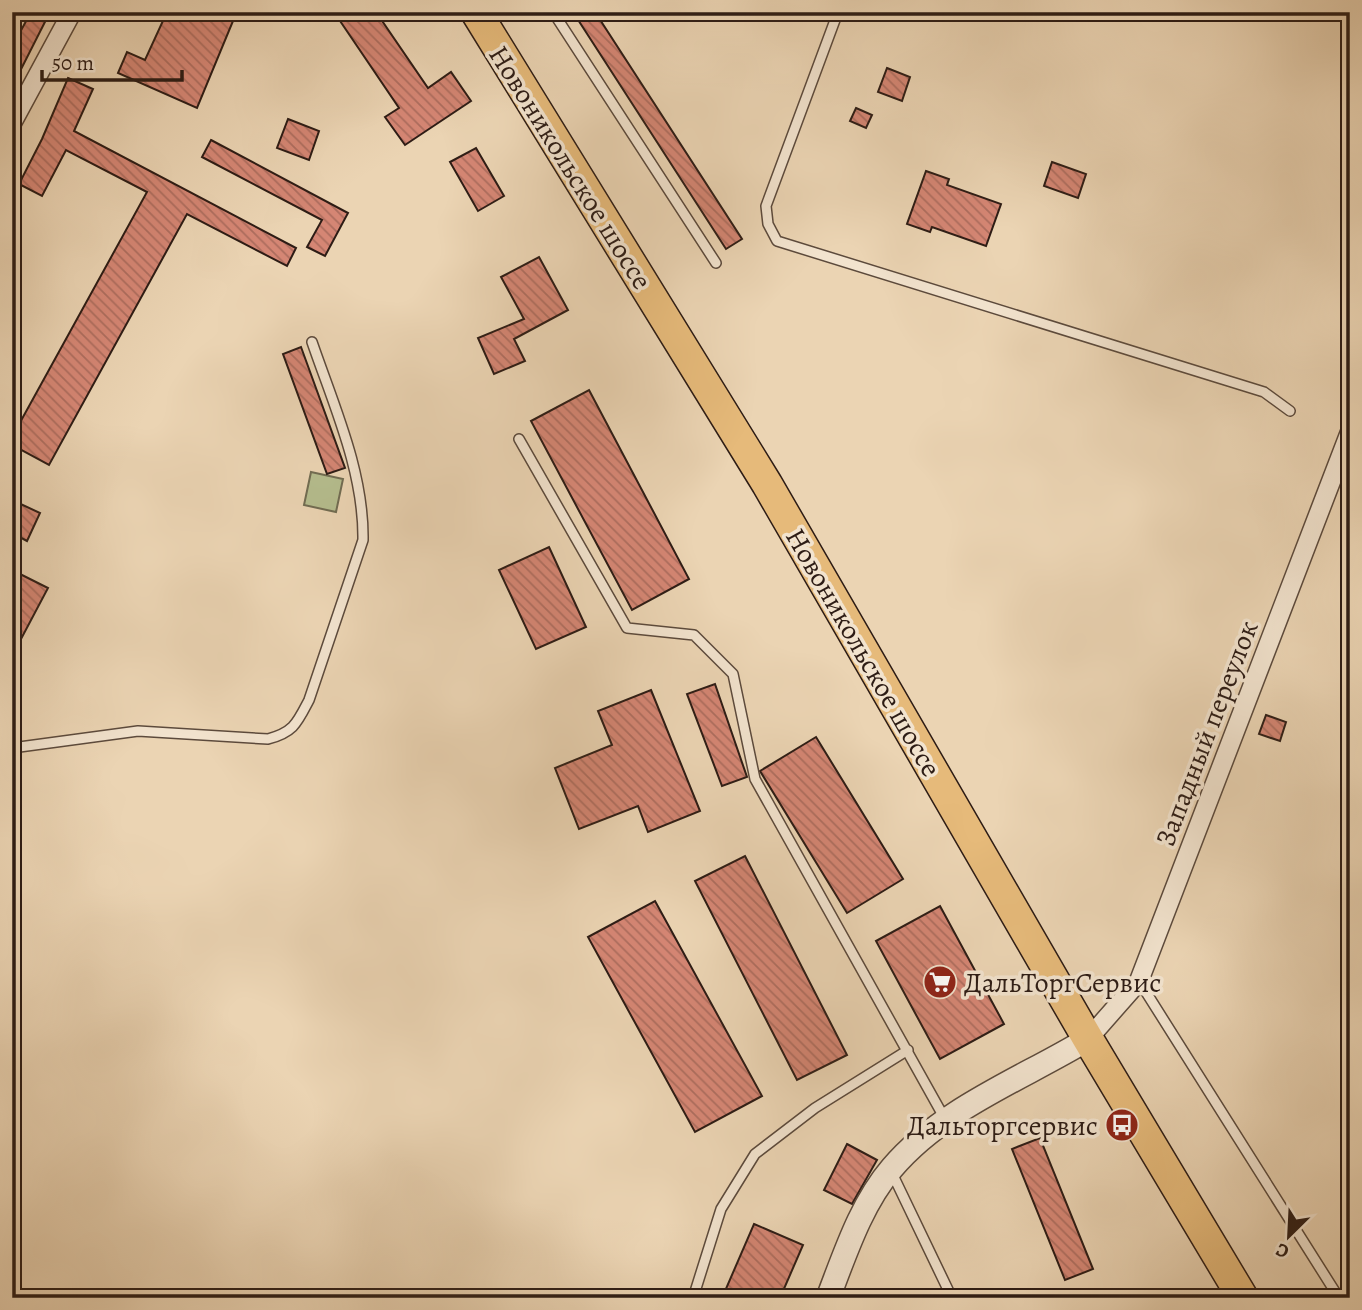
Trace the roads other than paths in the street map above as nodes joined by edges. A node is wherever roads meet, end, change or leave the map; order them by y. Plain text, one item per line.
1 (72, 12) edge
2 (476, 12) edge
3 (554, 12) edge
4 (838, 12) edge
5 (12, 123) edge
6 (716, 262) dead end
7 (312, 342) dead end
8 (1290, 411) dead end
9 (1350, 432) edge
10 (519, 439) dead end
11 (1343, 467) edge
12 (12, 748) edge
13 (1139, 981) junction
14 (1088, 1039) junction
15 (908, 1050) junction
16 (945, 1119) junction
17 (890, 1170) junction
18 (693, 1298) edge
19 (828, 1298) edge
20 (951, 1298) edge
21 (1243, 1298) edge
22 (1339, 1298) edge

1 - 5 street
2 - 14 highway, Новоникольское шоссе
3 - 6 lane
4 - 8 lane
7 - 12 lane
9 - 11 street, Западный переулок
10 - 15 lane
11 - 13 street, Западный переулок
13 - 14 street, Западный переулок
13 - 22 lane
14 - 16 street
14 - 21 highway, Новоникольское шоссе
15 - 16 lane
15 - 18 lane
16 - 17 street
17 - 19 street
17 - 20 lane

